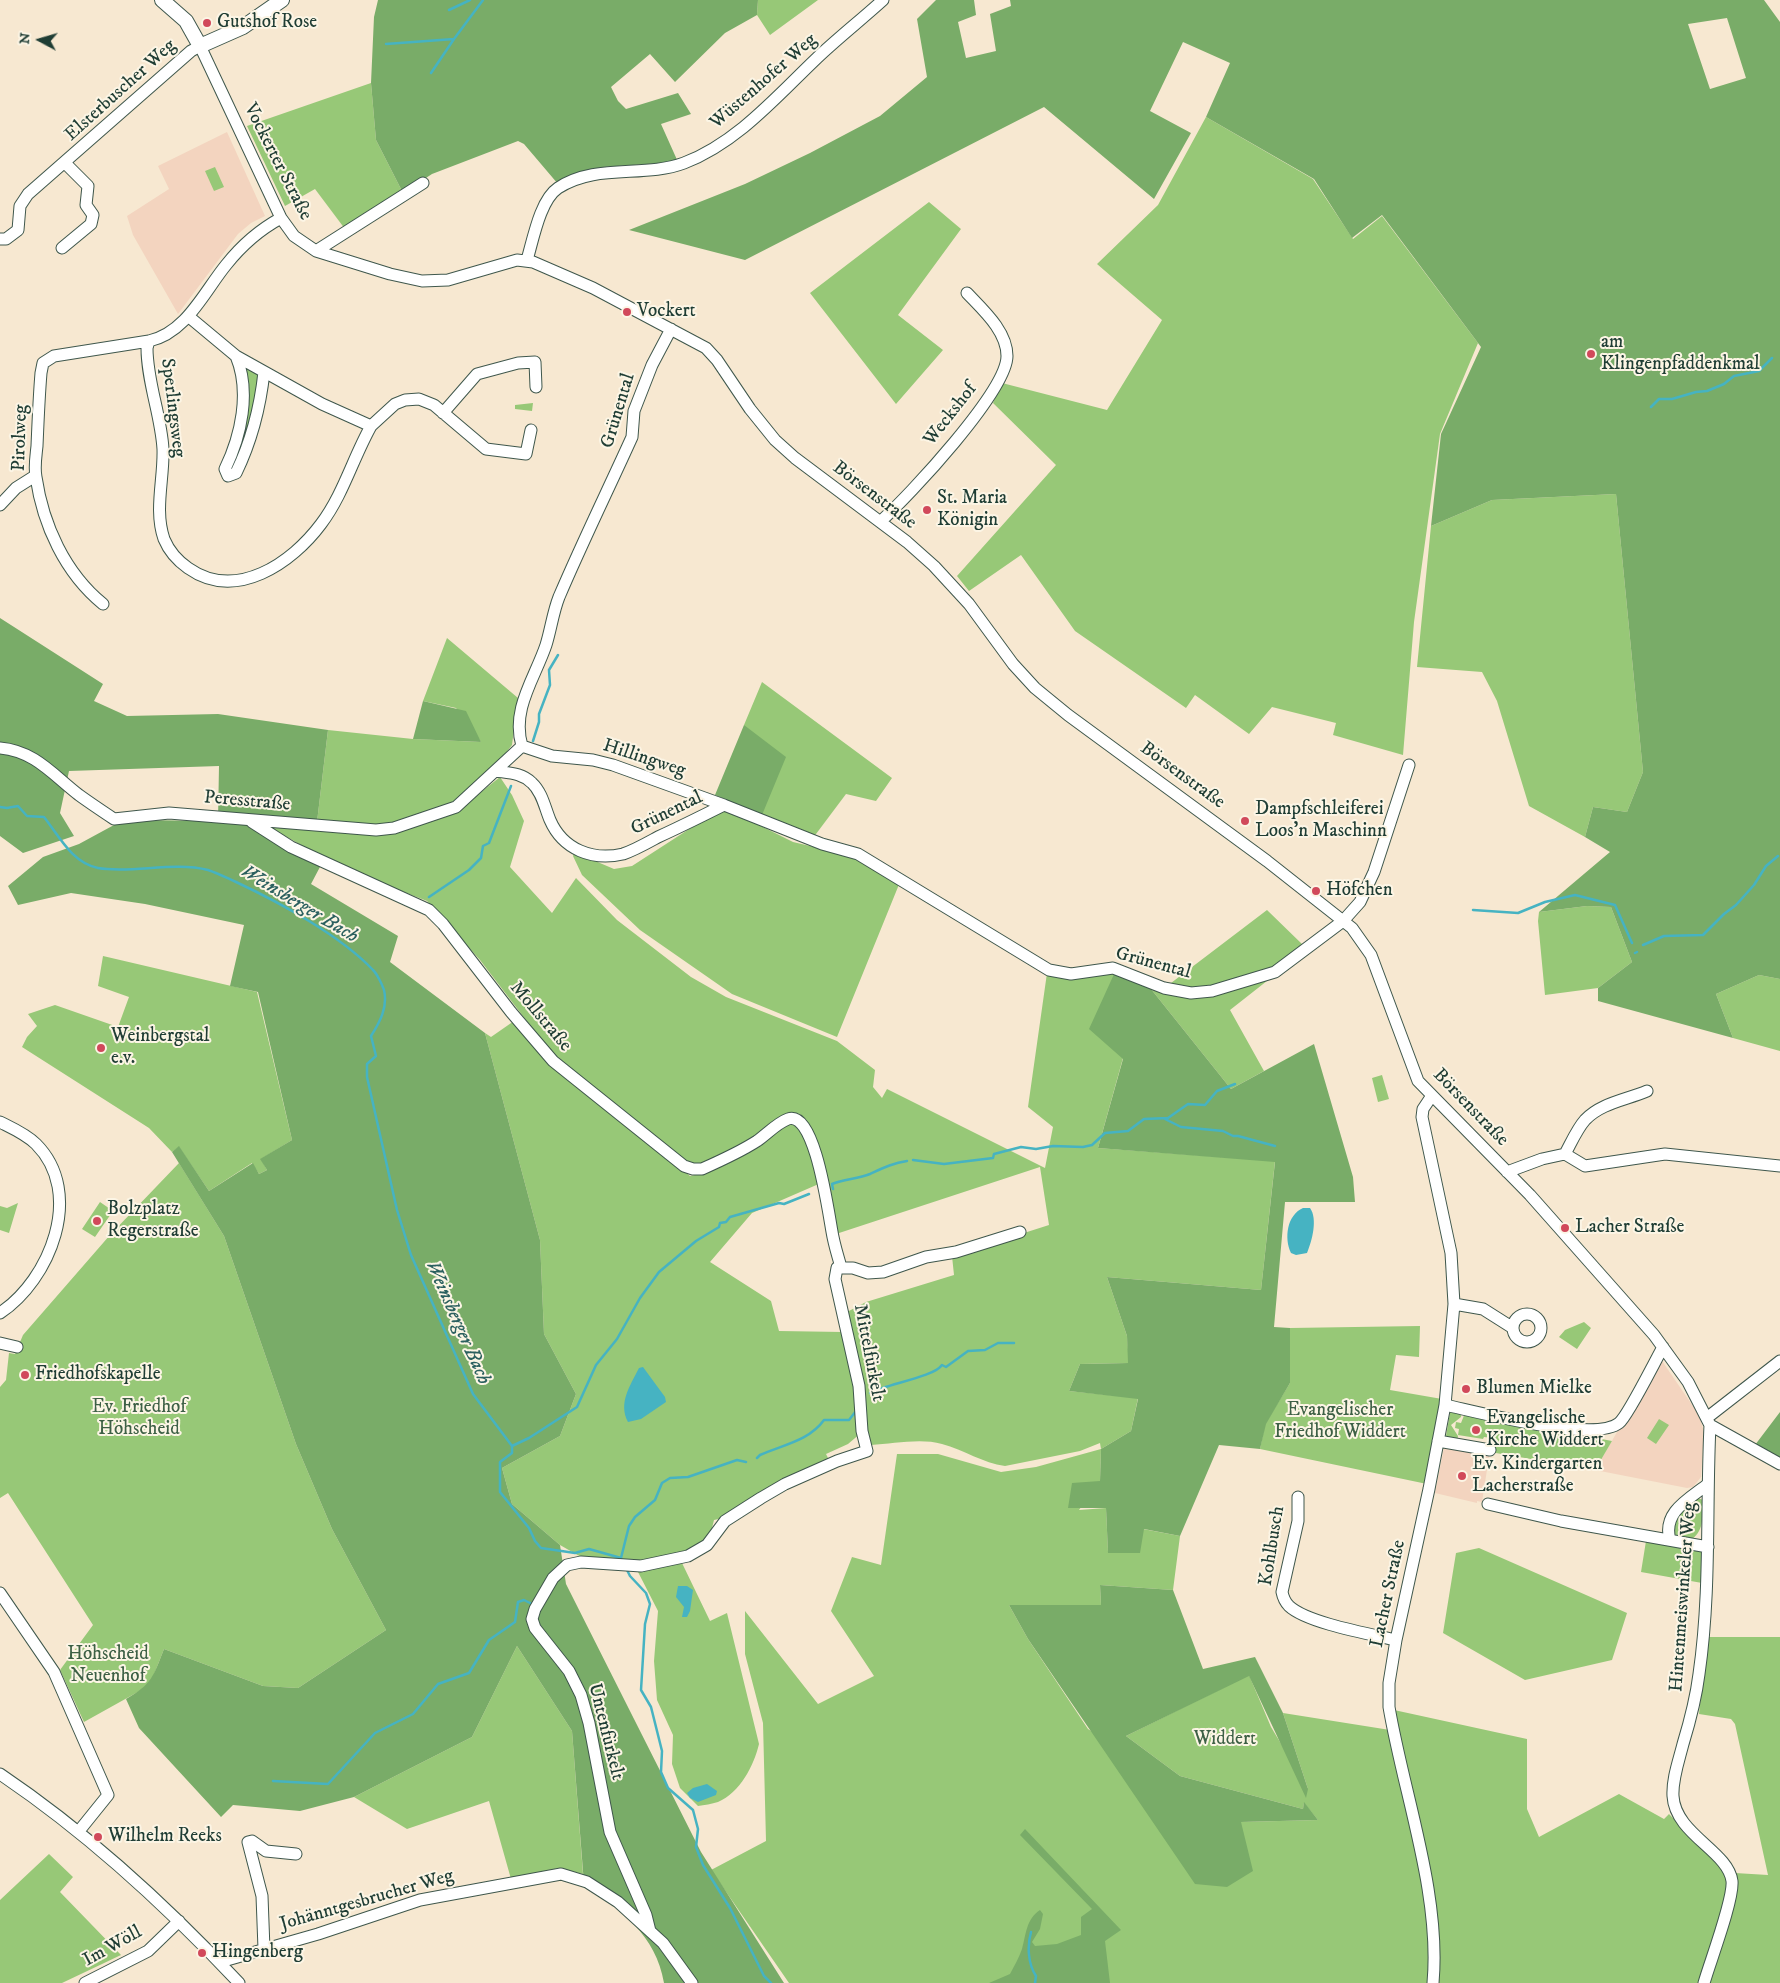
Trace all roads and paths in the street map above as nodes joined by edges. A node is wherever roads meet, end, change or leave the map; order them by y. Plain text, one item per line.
1 (162, 0) edge
2 (282, 0) edge
3 (882, 0) edge
4 (200, 46) junction
5 (66, 163) junction
6 (423, 183) dead end
7 (281, 218) junction
8 (0, 239) edge
9 (62, 248) dead end
10 (316, 252) junction
11 (527, 260) junction
12 (967, 293) dead end
13 (188, 316) junction
14 (671, 329) junction
15 (149, 341) junction
16 (236, 356) junction
17 (264, 372) junction
18 (536, 387) dead end
19 (443, 413) junction
20 (371, 426) junction
21 (532, 430) dead end
22 (35, 476) junction
23 (0, 505) edge
24 (881, 521) junction
25 (103, 604) dead end
26 (522, 746) junction
27 (0, 748) edge
28 (1409, 765) dead end
29 (496, 771) junction
30 (724, 805) junction
31 (250, 821) junction
32 (1342, 921) junction
33 (1647, 1091) dead end
34 (1431, 1097) junction
35 (0, 1122) edge
36 (807, 1131) joint
37 (1565, 1154) junction
38 (1780, 1166) edge
39 (1507, 1172) junction
40 (1020, 1232) dead end
41 (841, 1267) junction
42 (1454, 1304) junction
43 (0, 1313) edge
44 (1513, 1328) dead end
45 (0, 1343) edge
46 (17, 1347) dead end
47 (1664, 1347) junction
48 (1780, 1361) edge
49 (1445, 1406) junction
50 (1709, 1421) junction
51 (1438, 1441) junction
52 (868, 1448) joint
53 (1490, 1450) dead end
54 (1780, 1464) edge
55 (1708, 1484) junction
56 (1298, 1497) dead end
57 (1488, 1504) dead end
58 (1670, 1540) junction
59 (1708, 1547) junction
60 (0, 1593) edge
61 (1396, 1640) junction
62 (0, 1774) edge
63 (79, 1831) junction
64 (296, 1854) dead end
65 (179, 1921) junction
66 (650, 1931) junction
67 (264, 1949) junction
68 (220, 1962) junction
69 (236, 1982) edge
70 (85, 1983) edge
71 (692, 1983) edge
72 (1433, 1983) edge
73 (1704, 1983) edge

1 - 4 main road, Vockerter Straße
2 - 4 main road
3 - 11 street, Wüstenhofer Weg
4 - 5 street, Elsterbuscher Weg
4 - 7 street, Vockerter Straße
5 - 8 street, Elsterbuscher Weg
5 - 9 street, Elsterbuscher Weg
6 - 10 street
7 - 10 street, Vockerter Straße
7 - 13 street, Sperlingsweg
10 - 11 street, Vockerter Straße
11 - 14 street, Börsenstraße
12 - 24 street, Weckshof
13 - 15 street, Sperlingsweg
13 - 16 street
14 - 24 street, Börsenstraße
14 - 26 street, Grünental
15 - 20 street, Sperlingsweg
15 - 22 street, Pirolweg
16 - 17 street
16 - 17 street
17 - 20 street
18 - 19 street
19 - 20 street
19 - 21 street
22 - 23 street
22 - 25 street, Pirolweg
24 - 32 street, Börsenstraße
26 - 29 street
26 - 30 street, Hillingweg
27 - 31 street, Peresstraße
28 - 32 street
29 - 30 street, Grünental
29 - 31 street, Peresstraße
30 - 32 street, Grünental
31 - 36 street, Mollstraße
32 - 34 street, Börsenstraße
33 - 37 street
34 - 39 street, Börsenstraße
34 - 42 street, Lacher Straße
35 - 43 street
36 - 41 street, Mittelfürkelt
37 - 38 street
37 - 39 street
39 - 47 street, Börsenstraße
40 - 41 street
41 - 52 street, Mittelfürkelt
42 - 44 street
42 - 49 street, Lacher Straße
45 - 46 street
47 - 49 street
47 - 50 street, Börsenstraße
48 - 50 street
49 - 51 street, Lacher Straße
50 - 54 street
50 - 55 street, Hintenmeiswinkeler Weg
51 - 53 street
51 - 61 street, Lacher Straße
52 - 66 street, Untenfürkelt
55 - 58 street
55 - 59 street, Hintenmeiswinkeler Weg
56 - 61 street, Kohlbusch
57 - 58 street
58 - 59 street
59 - 73 street, Hintenmeiswinkeler Weg
60 - 63 street
61 - 72 street, Lacher Straße
62 - 63 street
63 - 65 street
64 - 67 street
65 - 68 street
65 - 70 street, Im Wöll
66 - 67 street, Johänntgesbrucher Weg
66 - 71 street, Johänntgesbrucher Weg
67 - 68 street, Johänntgesbrucher Weg
68 - 69 street

